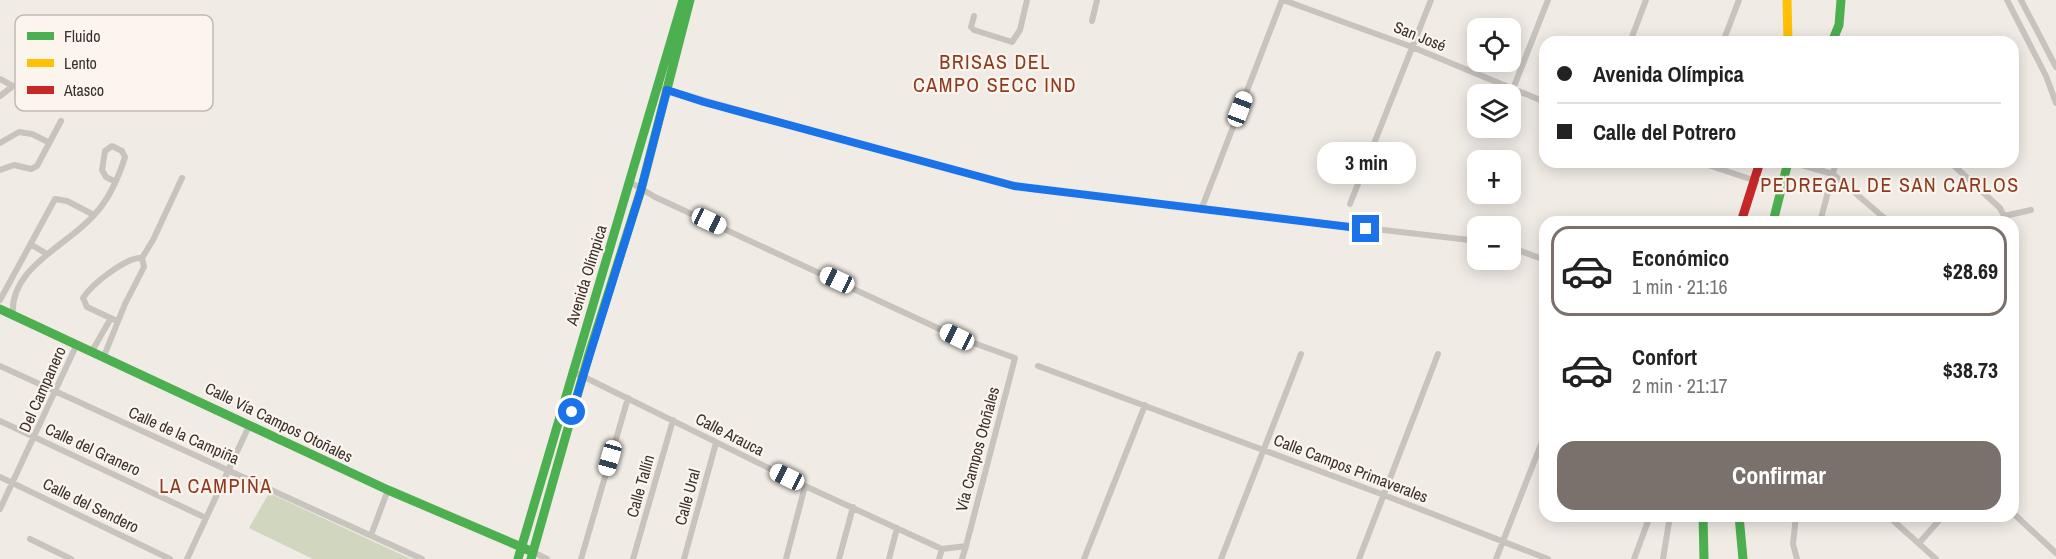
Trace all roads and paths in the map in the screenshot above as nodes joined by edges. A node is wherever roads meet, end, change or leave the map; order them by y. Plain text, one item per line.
1 (683, 0) edge
2 (690, 0) edge
3 (1027, 0) edge
4 (1097, 0) edge
5 (1283, 0) edge
6 (1431, 0) edge
7 (1548, 0) edge
8 (1646, 0) edge
9 (1739, 0) edge
10 (1787, 0) edge
11 (1841, 0) edge
12 (2007, 0) edge
13 (2021, 0) edge
14 (974, 16) dead end
15 (1092, 21) dead end
16 (1632, 36) edge
17 (1725, 36) edge
18 (1788, 36) edge
19 (1834, 36) edge
20 (1412, 47) junction
21 (2056, 67) edge
22 (0, 79) edge
23 (1501, 84) edge
24 (1515, 84) edge
25 (663, 89) junction
26 (1521, 92) edge
27 (0, 96) edge
28 (1539, 100) edge
29 (2056, 103) edge
30 (61, 121) dead end
31 (0, 142) edge
32 (48, 142) junction
33 (1718, 168) edge
34 (1758, 168) edge
35 (1788, 168) edge
36 (1812, 168) edge
37 (1834, 168) edge
38 (1957, 168) edge
39 (2, 169) edge
40 (1833, 174) junction
41 (182, 178) dead end
42 (0, 179) edge
43 (1753, 180) junction
44 (114, 181) junction
45 (630, 182) junction
46 (641, 190) junction
47 (1350, 204) dead end
48 (1201, 210) junction
49 (2031, 210) dead end
50 (94, 216) junction
51 (1743, 216) edge
52 (1775, 216) edge
53 (1822, 216) edge
54 (1882, 216) edge
55 (2002, 216) edge
56 (2012, 216) edge
57 (1467, 240) edge
58 (32, 245) junction
59 (1521, 251) edge
60 (47, 254) junction
61 (142, 258) junction
62 (1539, 258) edge
63 (16, 273) junction
64 (25, 278) junction
65 (0, 300) edge
66 (0, 309) edge
67 (13, 315) junction
68 (114, 319) junction
69 (77, 344) junction
70 (92, 351) junction
71 (1301, 354) dead end
72 (1438, 354) dead end
73 (104, 356) junction
74 (0, 366) edge
75 (1038, 366) dead end
76 (572, 370) junction
77 (583, 376) junction
78 (54, 392) junction
79 (628, 398) junction
80 (1144, 405) junction
81 (673, 420) junction
82 (0, 421) edge
83 (249, 426) junction
84 (36, 437) junction
85 (716, 442) junction
86 (1539, 449) edge
87 (1264, 450) junction
88 (229, 470) junction
89 (0, 477) edge
90 (14, 483) junction
91 (805, 486) junction
92 (388, 490) junction
93 (1384, 495) junction
94 (853, 507) junction
95 (0, 509) edge
96 (206, 518) junction
97 (2019, 519) edge
98 (1648, 522) edge
99 (1669, 522) edge
100 (1703, 522) edge
101 (1740, 522) edge
102 (1795, 522) edge
103 (1895, 522) edge
104 (1938, 522) edge
105 (897, 528) junction
106 (371, 536) junction
107 (30, 539) dead end
108 (1503, 542) junction
109 (1920, 542) junction
110 (966, 546) junction
111 (522, 547) junction
112 (942, 549) junction
113 (2056, 553) edge
114 (532, 556) edge
115 (71, 559) edge
116 (170, 559) edge
117 (187, 559) edge
118 (422, 559) edge
119 (518, 559) edge
120 (547, 559) edge
121 (581, 559) edge
122 (633, 559) edge
123 (684, 559) edge
124 (786, 559) edge
125 (839, 559) edge
126 (889, 559) edge
127 (939, 559) edge
128 (962, 559) edge
129 (1084, 559) edge
130 (1221, 559) edge
131 (1359, 559) edge
132 (1496, 559) edge
133 (1548, 559) edge
134 (1634, 559) edge
135 (1663, 559) edge
136 (1704, 559) edge
137 (1743, 559) edge
138 (1797, 559) edge
139 (1936, 559) edge

1 - 25 street, Avenida Olímpica
2 - 25 street, Avenida Olímpica
3 - 14 street
4 - 15 street
5 - 20 street, San José
5 - 48 street, San José
6 - 20 street
7 - 24 street
8 - 16 street
9 - 17 street
10 - 18 street
11 - 19 street
12 - 29 street
13 - 21 street
20 - 23 street, San José
20 - 47 street
22 - 27 street
25 - 45 street, Avenida Olímpica
25 - 46 street, Avenida Olímpica
25 - 48 street
26 - 28 street, San José
30 - 32 street
31 - 32 street
32 - 39 street
33 - 43 street
34 - 43 street
35 - 52 street
36 - 40 street
37 - 40 street
38 - 55 street
39 - 42 street
40 - 53 street
40 - 54 street
41 - 61 street
43 - 51 street
44 - 44 street
44 - 50 street
45 - 46 street
45 - 76 street, Avenida Olímpica
46 - 77 street, Avenida Olímpica
46 - 110 street, Vía Campos Otoñales
48 - 57 street
49 - 56 street
50 - 58 street
50 - 60 street
58 - 60 street
58 - 63 street
59 - 62 street
60 - 64 street
61 - 68 street
61 - 68 street
63 - 64 street
63 - 65 street
64 - 67 street
66 - 67 street, Calle Vía Campos Otoñales
67 - 69 street, Calle Vía Campos Otoñales
68 - 70 street
68 - 73 street
69 - 70 street, Calle Vía Campos Otoñales
69 - 78 street, Del Campanero
70 - 73 street, Calle Vía Campos Otoñales
71 - 87 street
72 - 93 street
73 - 83 street, Calle Vía Campos Otoñales
74 - 78 street, Calle de la Campiña
75 - 80 street, Calle Campos Primaverales
76 - 77 street, Calle Arauca
76 - 111 street, Avenida Olímpica
77 - 79 street, Calle Arauca
77 - 114 street, Avenida Olímpica
78 - 84 street, Del Campanero
78 - 88 street, Calle de la Campiña
79 - 81 street, Calle Arauca
79 - 121 street
80 - 87 street, Calle Campos Primaverales
80 - 129 street
81 - 85 street, Calle Arauca
81 - 122 street, Calle Tallín
82 - 84 street, Calle del Granero
83 - 88 street
83 - 92 street, Calle Vía Campos Otoñales
84 - 90 street, Del Campanero
84 - 96 street, Calle del Granero
85 - 91 street, Calle Arauca
85 - 123 street, Calle Ural
86 - 108 street
87 - 93 street, Calle Campos Primaverales
87 - 130 street
88 - 96 street
88 - 106 street, Calle de la Campiña
89 - 90 street, Calle del Sendero
90 - 95 street, Del Campanero
90 - 116 street, Calle del Sendero
91 - 94 street, Calle Arauca
91 - 124 street
92 - 106 street
92 - 111 street, Calle Vía Campos Otoñales
93 - 108 street, Calle Campos Primaverales
93 - 131 street
94 - 105 street, Calle Arauca
94 - 125 street
96 - 117 street
97 - 113 street
98 - 134 street
99 - 135 street
100 - 136 street
101 - 137 street
102 - 138 street
103 - 109 street
104 - 109 street
105 - 112 street, Calle Arauca
105 - 126 street
106 - 118 street, Calle de la Campiña
107 - 115 street
108 - 132 street
108 - 133 street, Calle Campos Primaverales
109 - 139 street
110 - 112 street
110 - 128 street, Vía Campos Otoñales
111 - 114 street, Calle Vía Campos Otoñales
111 - 119 street, Avenida Olímpica
112 - 127 street
114 - 120 street, Calle Vía Campos Otoñales

